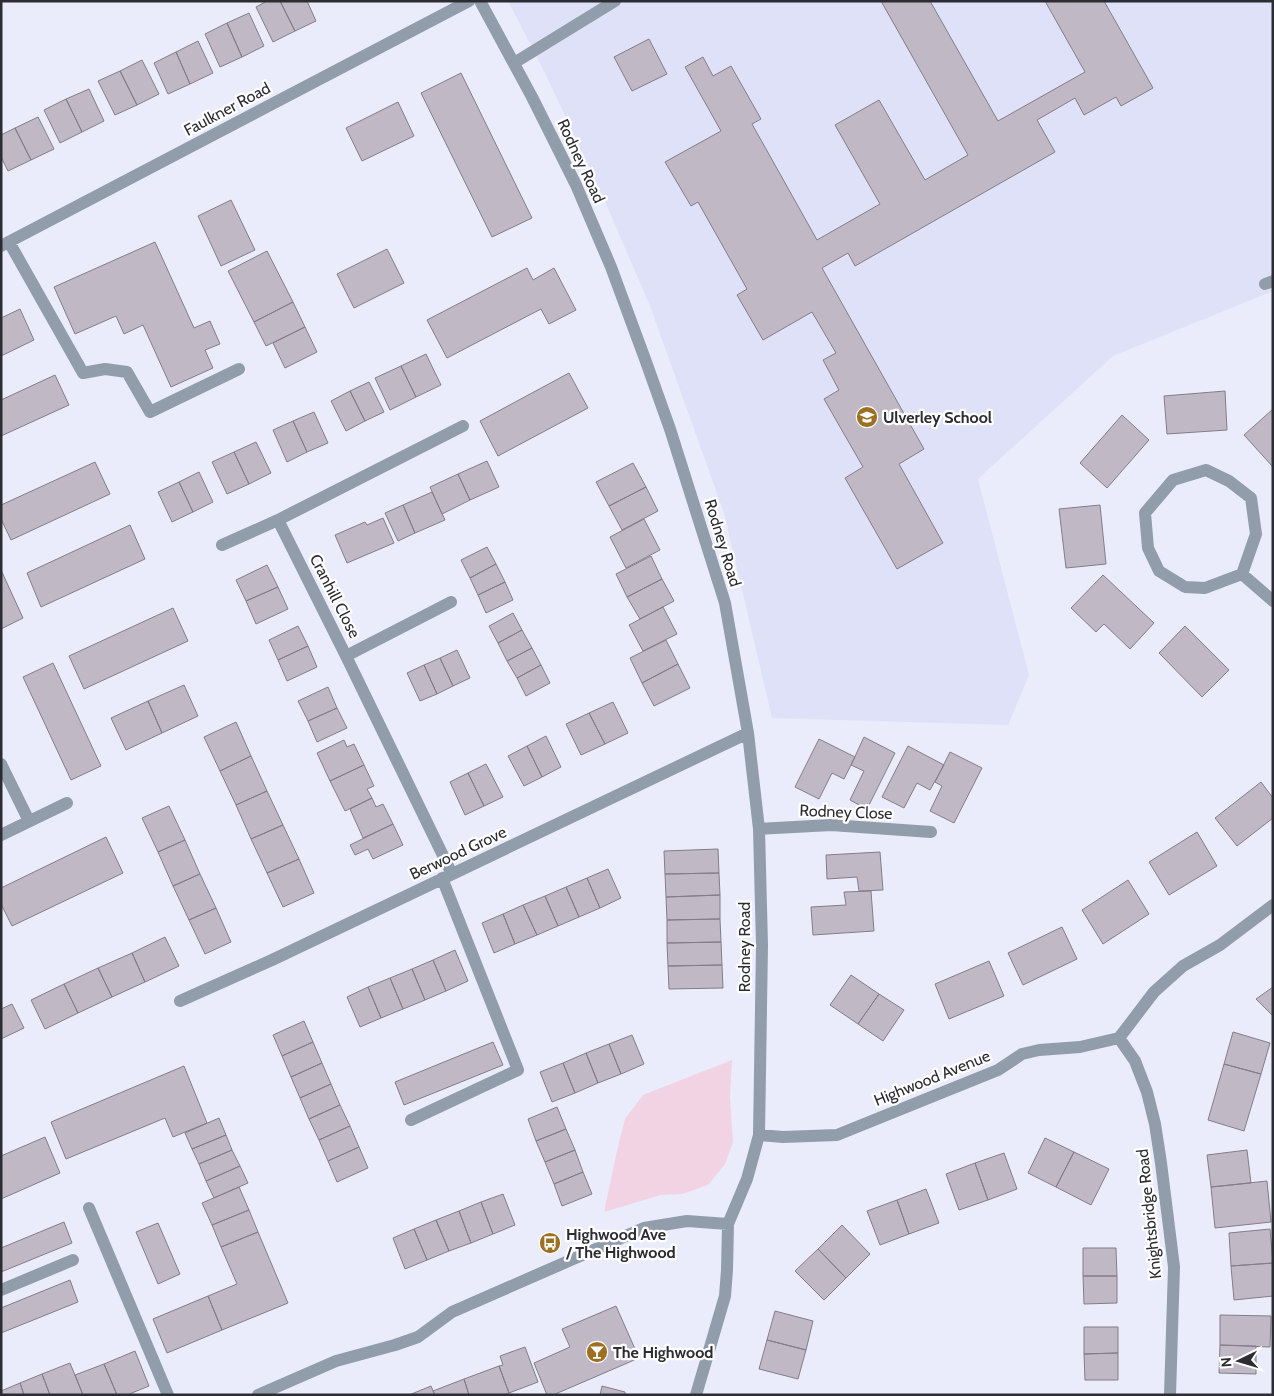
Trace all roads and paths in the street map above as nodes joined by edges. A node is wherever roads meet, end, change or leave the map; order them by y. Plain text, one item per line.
1 (469, 1) edge
2 (480, 1) edge
3 (616, 1) edge
4 (514, 63) junction
5 (5, 244) edge
6 (239, 369) dead end
7 (464, 426) dead end
8 (278, 520) junction
9 (222, 544) dead end
10 (1242, 574) junction
11 (1273, 600) edge
12 (451, 602) dead end
13 (346, 656) junction
14 (748, 733) junction
15 (1, 764) edge
16 (67, 803) dead end
17 (29, 821) junction
18 (759, 828) junction
19 (932, 832) dead end
20 (1, 835) edge
21 (447, 876) junction
22 (1273, 905) edge
23 (180, 1001) dead end
24 (1119, 1038) junction
25 (411, 1120) dead end
26 (759, 1135) junction
27 (89, 1208) dead end
28 (728, 1224) junction
29 (73, 1260) dead end
30 (1, 1290) edge
31 (168, 1395) edge
32 (258, 1395) edge
33 (696, 1395) edge
34 (1170, 1395) edge

1 - 5 street, Faulkner Road
2 - 4 street, Rodney Road
3 - 4 street
4 - 14 street, Rodney Road
5 - 6 street
7 - 8 street
8 - 9 street
8 - 13 street, Cranhill Close
10 - 10 street
10 - 11 street
12 - 13 street
13 - 21 street, Cranhill Close
14 - 18 street, Rodney Road
14 - 21 street, Berwood Grove
15 - 17 street
16 - 17 street
17 - 20 street
18 - 19 street, Rodney Close
18 - 26 street, Rodney Road
21 - 23 street, Berwood Grove
21 - 25 street, Cranhill Close
22 - 24 street
24 - 26 street, Highwood Avenue
24 - 34 street, Knightsbridge Road
26 - 28 street, Rodney Road
27 - 31 street
28 - 32 street
28 - 33 street
29 - 30 street

